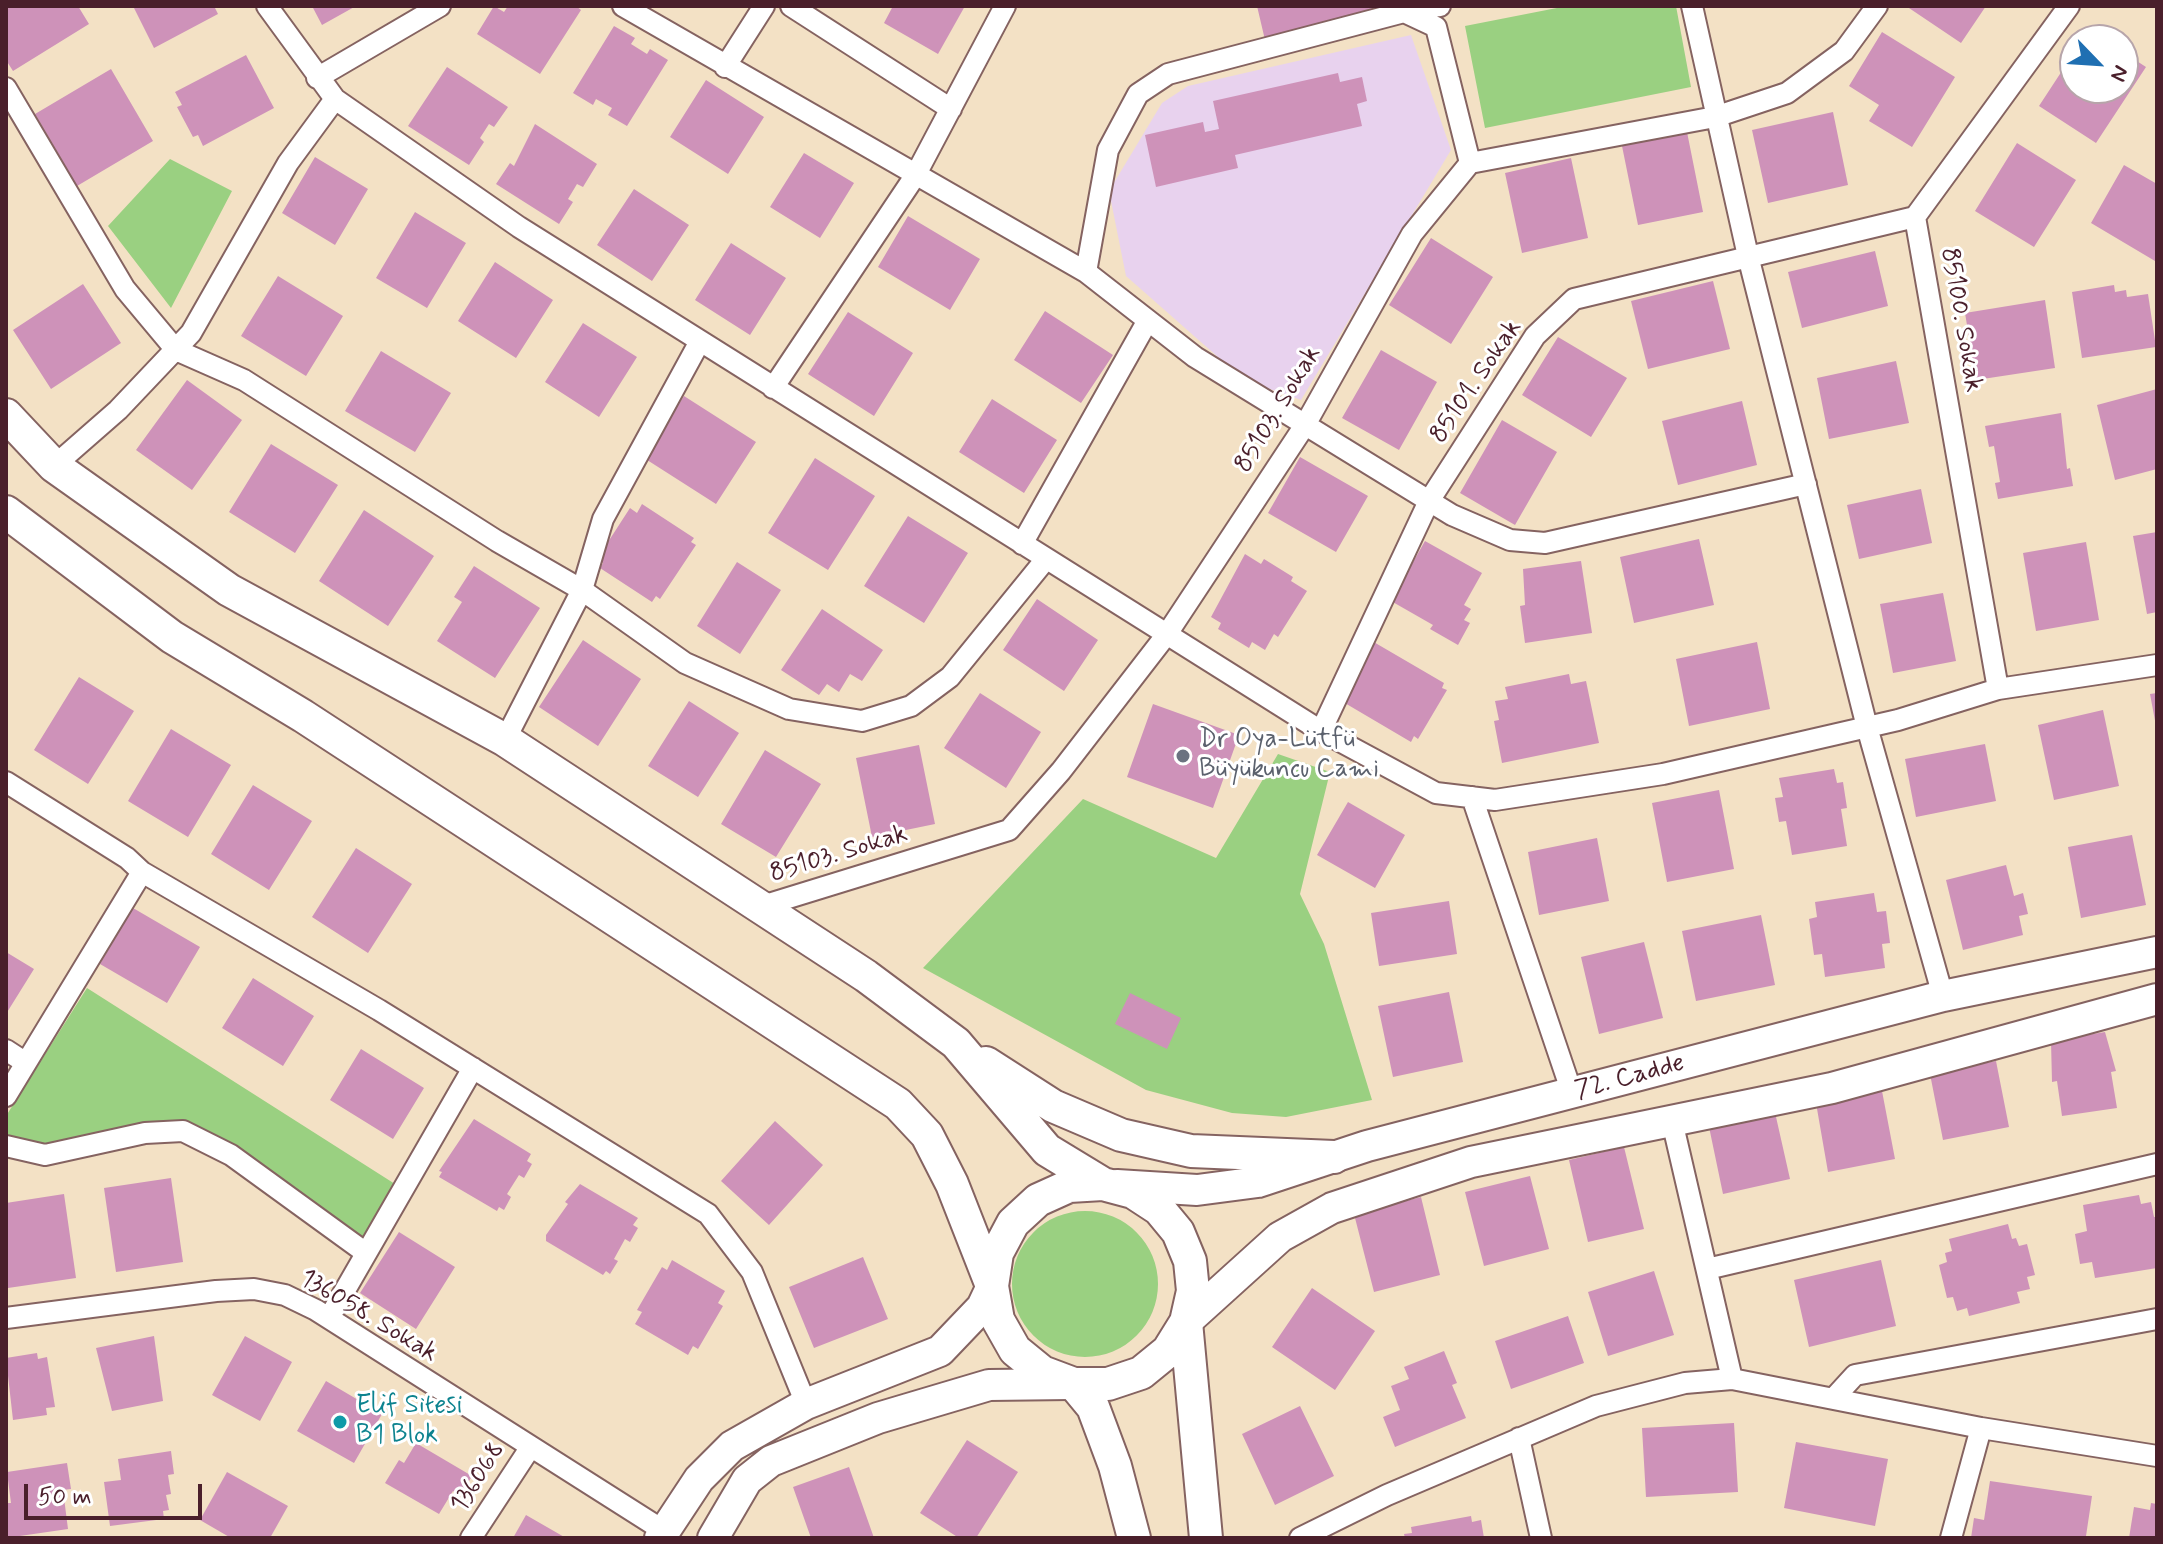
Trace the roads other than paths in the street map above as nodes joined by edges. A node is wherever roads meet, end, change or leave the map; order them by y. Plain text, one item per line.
1 (267, 6) edge
2 (440, 6) edge
3 (623, 6) edge
4 (764, 6) edge
5 (791, 6) edge
6 (1005, 6) edge
7 (1440, 6) edge
8 (1692, 6) edge
9 (1877, 6) edge
10 (2069, 6) edge
11 (1404, 9) edge
12 (725, 67) junction
13 (317, 78) junction
14 (6, 88) edge
15 (335, 99) junction
16 (951, 109) junction
17 (1715, 117) junction
18 (1470, 163) junction
19 (915, 176) junction
20 (1915, 217) junction
21 (1748, 256) junction
22 (1086, 272) junction
23 (1147, 322) junction
24 (699, 343) junction
25 (176, 350) junction
26 (773, 388) junction
27 (6, 415) edge
28 (1305, 425) junction
29 (54, 466) junction
30 (1806, 484) junction
31 (1429, 501) junction
32 (6, 512) edge
33 (1022, 544) junction
34 (1046, 559) junction
35 (582, 590) junction
36 (1167, 634) junction
37 (2157, 665) edge
38 (1998, 689) junction
39 (1867, 727) junction
40 (1321, 731) junction
41 (505, 740) junction
42 (7, 784) edge
43 (1472, 797) junction
44 (142, 872) junction
45 (759, 907) junction
46 (2157, 952) edge
47 (1943, 996) junction
48 (2157, 999) edge
49 (956, 1043) junction
50 (6, 1050) edge
51 (26, 1063) junction
52 (473, 1068) junction
53 (1572, 1093) junction
54 (6, 1096) edge
55 (1672, 1121) junction
56 (6, 1146) edge
57 (1334, 1157) junction
58 (2157, 1164) edge
59 (1103, 1184) junction
60 (366, 1253) junction
61 (1707, 1269) junction
62 (992, 1286) junction
63 (6, 1318) edge
64 (329, 1318) junction
65 (2157, 1319) edge
66 (1186, 1322) junction
67 (1732, 1379) junction
68 (1074, 1384) junction
69 (1833, 1399) junction
70 (806, 1404) junction
71 (1981, 1428) junction
72 (1519, 1438) junction
73 (530, 1448) junction
74 (2157, 1456) edge
75 (662, 1534) edge
76 (471, 1538) edge
77 (713, 1538) edge
78 (1134, 1538) edge
79 (1206, 1538) edge
80 (1300, 1538) edge
81 (1541, 1538) edge
82 (1951, 1538) edge

1 - 13 street
2 - 13 street
3 - 12 street
4 - 12 street
5 - 16 street
6 - 16 street
7 - 11 street
8 - 17 street
9 - 17 street
10 - 20 street, 85100. Sokak
11 - 18 street
11 - 22 street
12 - 19 street
13 - 15 street
14 - 25 street
15 - 24 street
15 - 25 street
16 - 19 street
17 - 18 street
17 - 21 street
18 - 28 street, 85103. Sokak
19 - 22 street
19 - 26 street
20 - 21 street, 85101. Sokak
20 - 38 street, 85100. Sokak
21 - 30 street
21 - 31 street, 85101. Sokak
22 - 23 street
23 - 28 street
23 - 33 street
24 - 26 street
24 - 35 street
25 - 29 street
25 - 35 street
26 - 33 street
27 - 29 main road
28 - 31 street
28 - 36 street, 85103. Sokak
29 - 41 main road
30 - 31 street
30 - 39 street
31 - 40 street, 85101. Sokak
32 - 62 main road
33 - 34 street
34 - 35 street
34 - 36 street
35 - 41 street
36 - 40 street
36 - 45 street, 85103. Sokak
37 - 38 street
38 - 39 street
39 - 43 street
39 - 47 street
40 - 43 street
41 - 45 main road
42 - 44 street
43 - 53 street
44 - 51 street
44 - 52 street
45 - 49 main road
46 - 47 main road, 72. Cadde
47 - 53 main road, 72. Cadde
48 - 55 main road
49 - 57 main road
49 - 59 main road
50 - 51 street
51 - 54 street
52 - 60 street
52 - 70 street
53 - 57 main road, 72. Cadde
55 - 61 street
55 - 66 main road
56 - 60 street
57 - 59 main road, 72. Cadde
58 - 61 street
59 - 62 main road
59 - 66 main road
60 - 64 street
61 - 67 street
62 - 68 main road
62 - 70 main road
63 - 64 street, 136058. Sokak
64 - 73 street, 136058. Sokak
65 - 69 street
66 - 68 main road
66 - 79 main road
67 - 69 street
67 - 72 street
68 - 77 main road
68 - 78 main road
69 - 71 street
70 - 75 main road
71 - 74 street
71 - 82 street
72 - 80 street
72 - 81 street
73 - 75 street, 136058. Sokak
73 - 76 street, 136068

